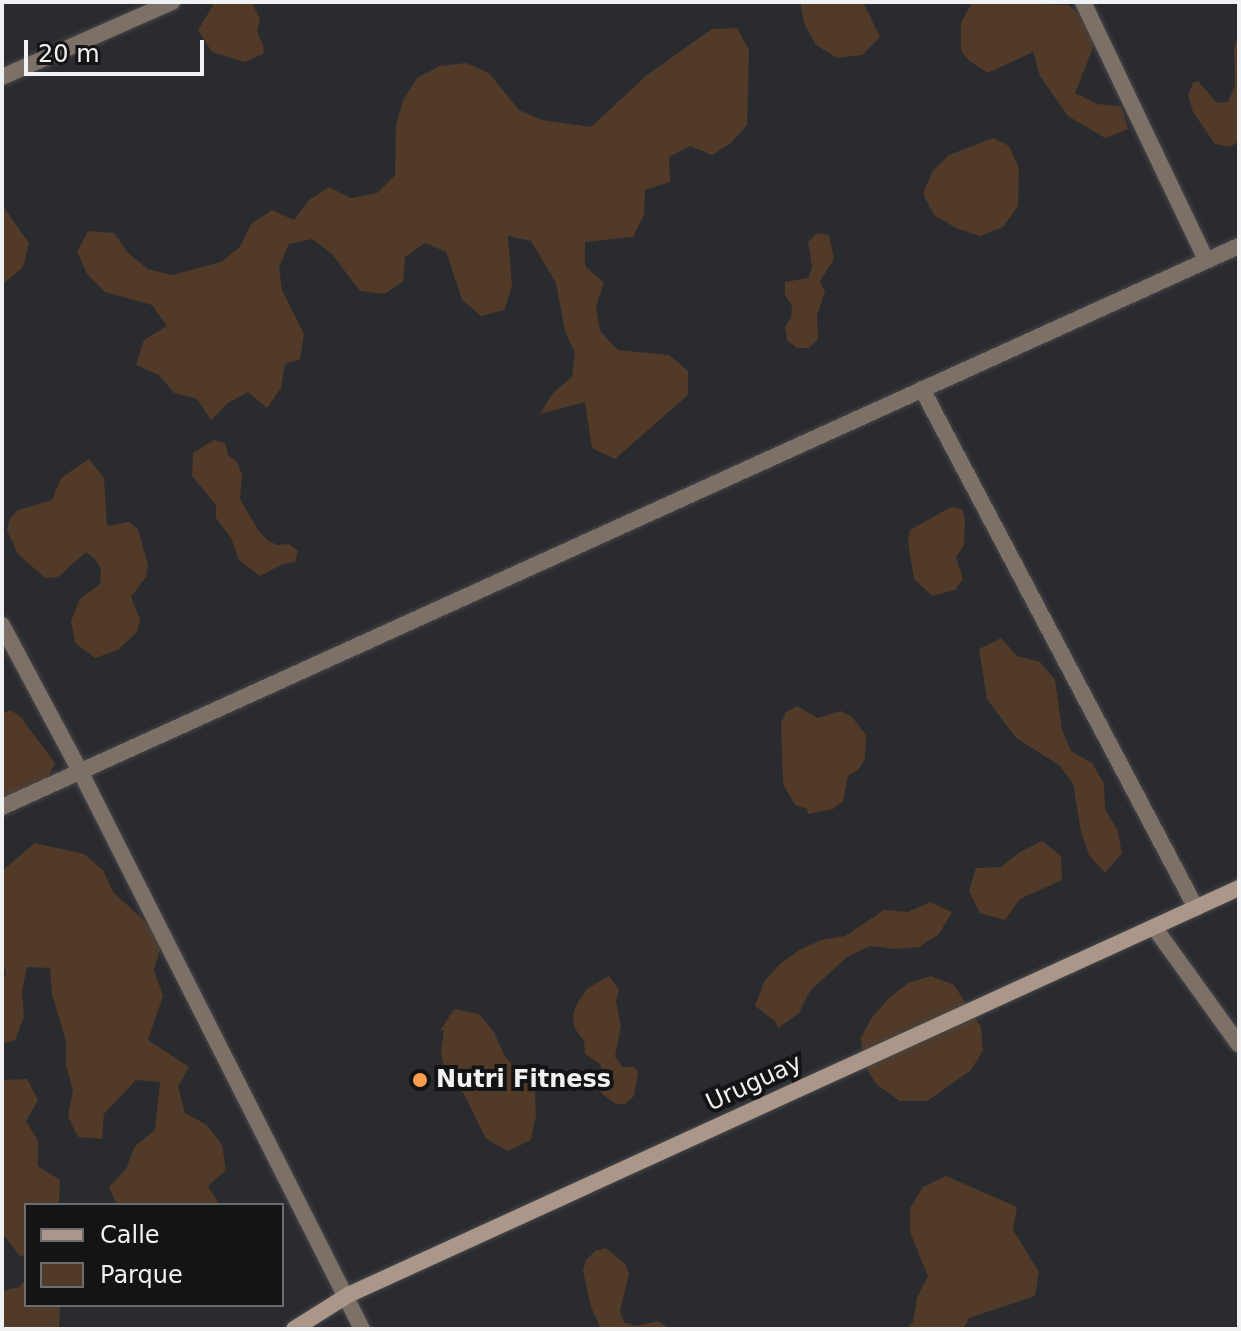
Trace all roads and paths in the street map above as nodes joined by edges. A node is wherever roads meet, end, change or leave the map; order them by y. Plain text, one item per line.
1 (172, 2) edge
2 (1083, 2) edge
3 (2, 77) edge
4 (1239, 246) edge
5 (1206, 260) junction
6 (922, 389) junction
7 (2, 625) edge
8 (81, 773) junction
9 (2, 807) edge
10 (1239, 888) edge
11 (1196, 908) junction
12 (1154, 927) junction
13 (1239, 1045) edge
14 (348, 1295) junction
15 (294, 1329) edge
16 (362, 1329) edge

1 - 3 street
2 - 5 street
4 - 5 street
5 - 6 street
6 - 8 street
6 - 11 street
7 - 8 street
8 - 9 street
8 - 14 street
10 - 11 main road, Uruguay
11 - 12 main road, Uruguay
12 - 13 street
12 - 14 main road, Uruguay
14 - 15 main road, Uruguay
14 - 16 street

